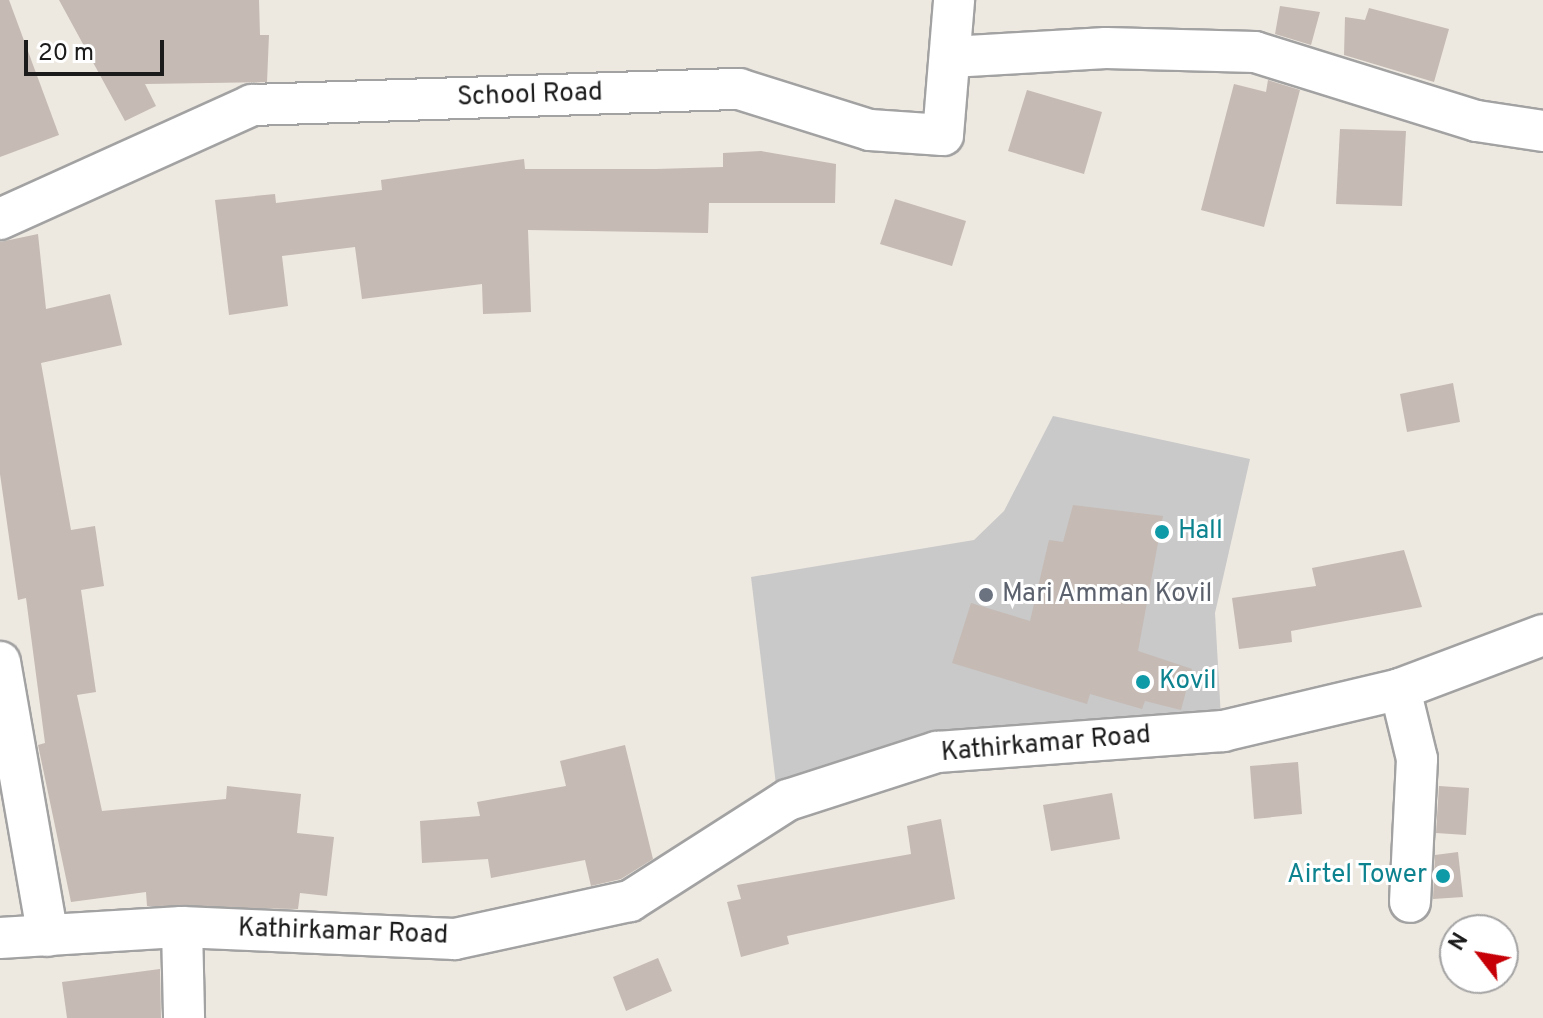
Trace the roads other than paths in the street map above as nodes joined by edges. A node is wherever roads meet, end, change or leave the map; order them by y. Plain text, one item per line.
1 (954, 0) edge
2 (951, 57) junction
3 (1543, 131) edge
4 (0, 219) edge
5 (1543, 635) edge
6 (0, 662) edge
7 (1400, 689) junction
8 (1410, 902) dead end
9 (182, 927) junction
10 (48, 936) junction
11 (0, 938) edge
12 (184, 1018) edge

1 - 2 street, School Road
2 - 3 street
2 - 4 street, School Road
5 - 7 street, Kathirkamar Road
6 - 10 street
7 - 8 street
7 - 9 street, Kathirkamar Road
9 - 10 street, Kathirkamar Road
9 - 12 street
10 - 11 street, Kathirkamar Road

